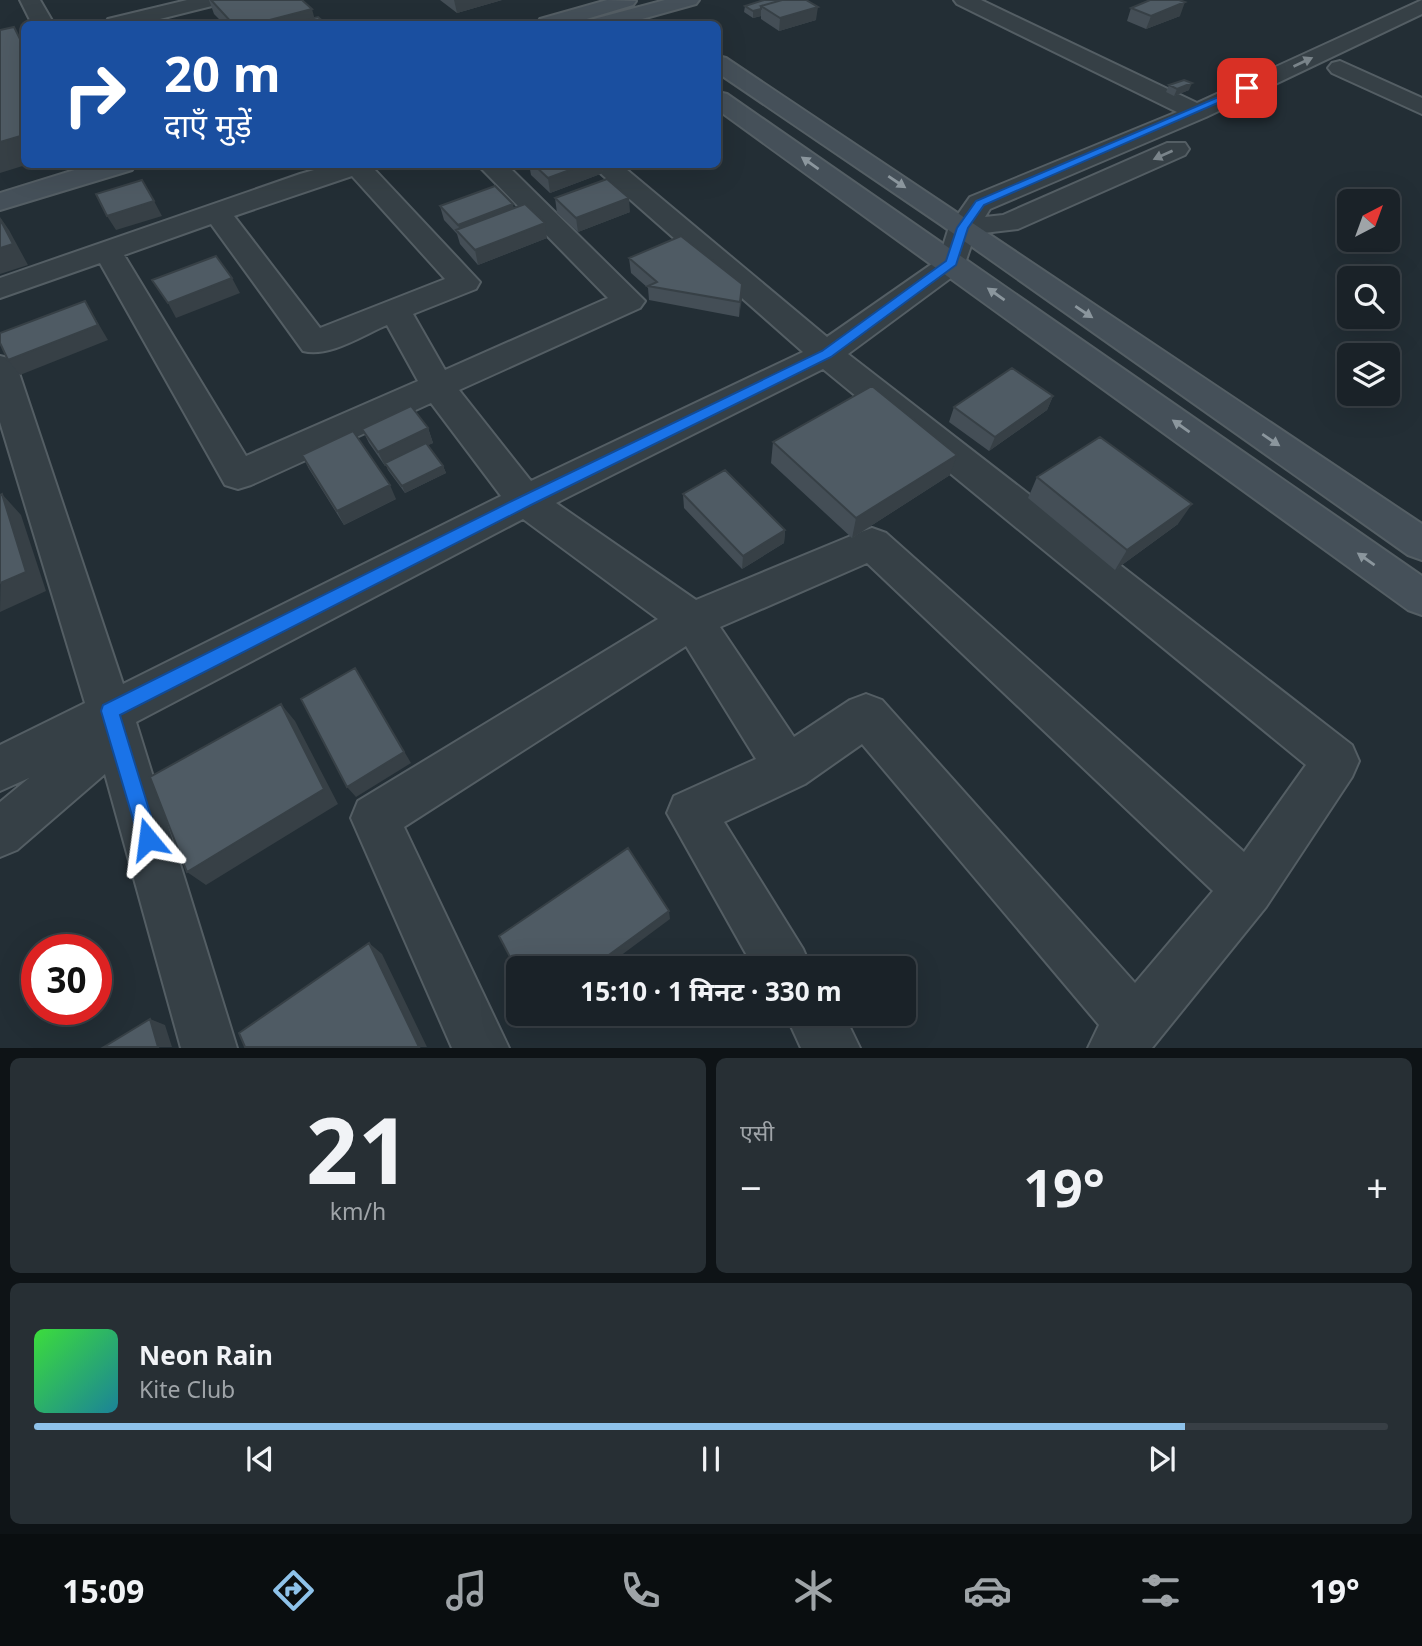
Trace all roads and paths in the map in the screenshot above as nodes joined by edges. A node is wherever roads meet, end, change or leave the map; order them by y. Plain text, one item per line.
1 (30, 0) edge
2 (214, 0) edge
3 (690, 0) edge
4 (964, 0) edge
5 (630, 3) edge
6 (1422, 6) edge
7 (598, 17) edge
8 (179, 18) edge
9 (41, 21) edge
10 (148, 21) edge
11 (569, 21) edge
12 (656, 21) edge
13 (1422, 27) edge
14 (721, 65) edge
15 (1340, 68) junction
16 (1280, 100) dead end
17 (721, 101) edge
18 (1422, 107) edge
19 (1197, 112) junction
20 (1195, 141) dead end
21 (51, 168) edge
22 (110, 168) edge
23 (342, 168) edge
24 (364, 168) edge
25 (494, 168) edge
26 (608, 168) edge
27 (302, 172) edge
28 (0, 184) edge
29 (0, 202) edge
30 (218, 214) junction
31 (957, 245) junction
32 (107, 250) junction
33 (0, 288) edge
34 (395, 310) junction
35 (826, 354) junction
36 (0, 367) edge
37 (437, 386) junction
38 (525, 501) junction
39 (1422, 544) edge
40 (1422, 598) edge
41 (692, 620) junction
42 (114, 723) junction
43 (788, 768) junction
44 (0, 769) edge
45 (0, 833) edge
46 (1248, 889) junction
47 (777, 956) edge
48 (819, 1026) edge
49 (1125, 1036) edge
50 (209, 1048) edge
51 (481, 1048) edge
52 (832, 1048) edge

1 - 9 street
2 - 8 street
3 - 5 street
4 - 19 street
5 - 7 street
5 - 12 street
19 -> 6 street
7 - 11 street
8 - 10 street
13 - 15 street
14 -> 31 street
15 - 16 street
15 - 18 street
31 -> 17 street
19 - 31 street
20 -> 31 street
21 - 28 street
22 - 29 street
23 - 27 street
24 - 34 street
25 - 37 street
26 - 35 street
27 - 30 street
30 - 32 street
30 - 34 street
31 - 35 street
31 -> 39 street
40 -> 31 street
32 - 33 street
32 - 37 street
34 - 37 street
35 - 38 street
35 - 46 street
36 - 42 street
37 - 38 street
38 - 41 street
38 - 42 street
41 - 43 street
41 - 46 street
41 - 51 street
42 - 44 street
42 - 45 street
42 - 50 street
43 - 47 street
43 - 49 street
46 - 49 street
48 - 52 street

